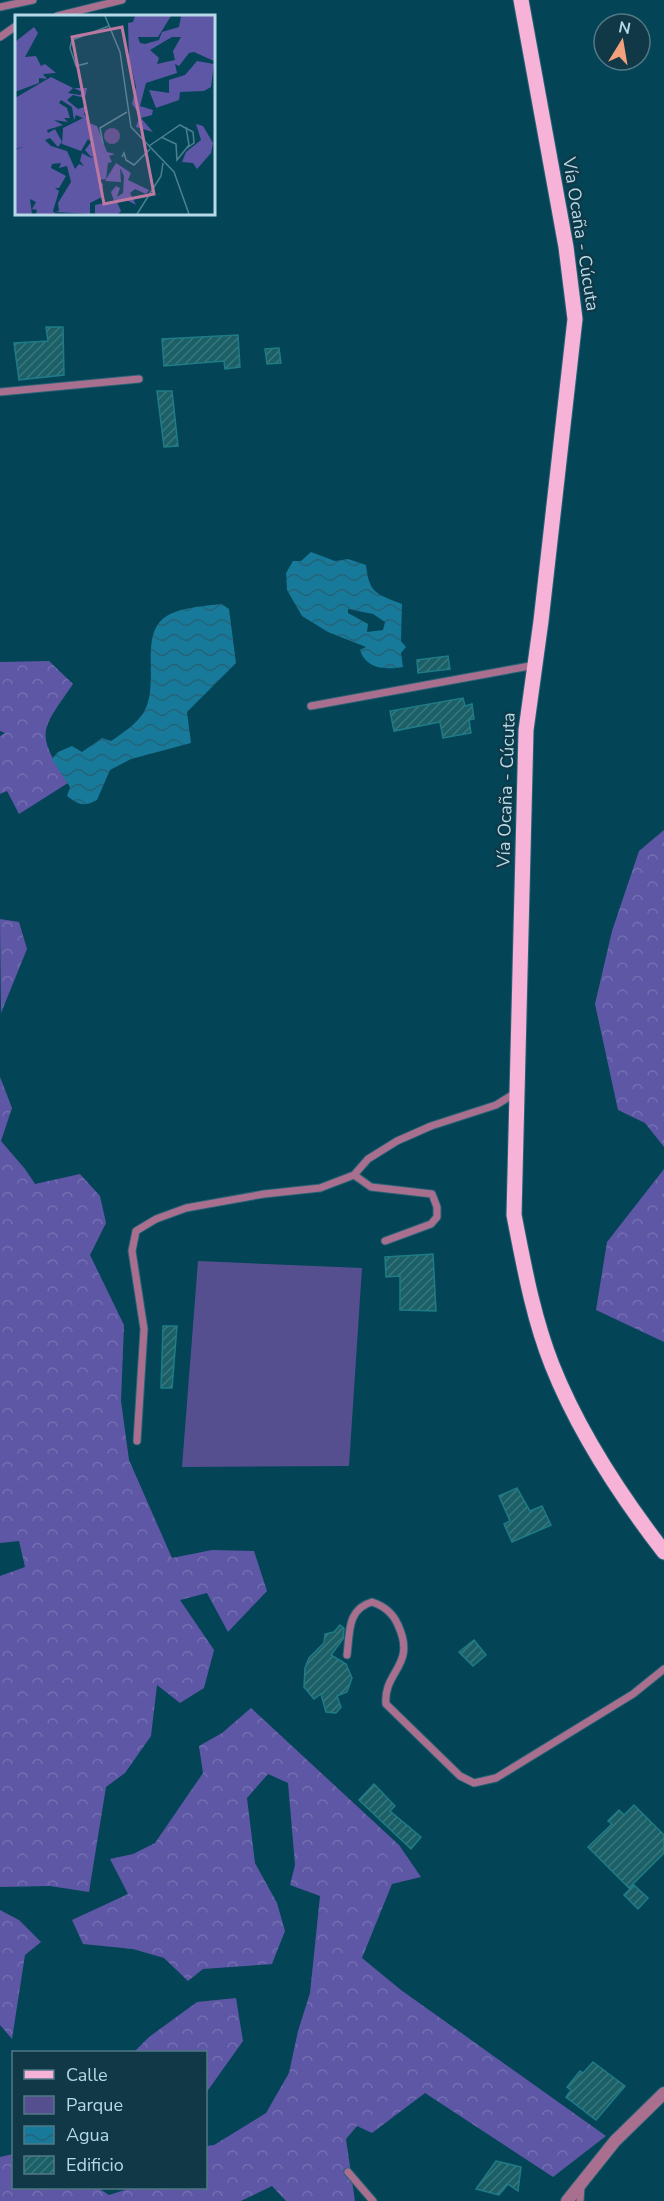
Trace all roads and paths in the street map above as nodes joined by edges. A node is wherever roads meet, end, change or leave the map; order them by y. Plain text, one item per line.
1 (33, 0) edge
2 (122, 0) edge
3 (520, 0) edge
4 (0, 7) edge
5 (61, 15) edge
6 (15, 27) edge
7 (0, 37) edge
8 (139, 379) dead end
9 (0, 392) edge
10 (535, 665) junction
11 (311, 706) dead end
12 (517, 1092) junction
13 (354, 1175) junction
14 (385, 1240) dead end
15 (137, 1441) dead end
16 (664, 1552) edge
17 (347, 1654) dead end
18 (664, 1669) edge
19 (664, 2093) edge
20 (348, 2172) dead end
21 (582, 2184) junction
22 (373, 2201) edge
23 (567, 2201) edge
24 (580, 2201) edge

1 - 4 lane
2 - 5 lane
3 - 10 main road, Vía Ocaña - Cúcuta
6 - 7 lane
8 - 9 lane
10 - 11 lane
10 - 12 main road, Vía Ocaña - Cúcuta
12 - 13 lane
12 - 16 main road, Vía Ocaña - Cúcuta
13 - 14 lane
13 - 15 lane
17 - 18 lane
19 - 21 street
20 - 22 lane
21 - 23 street
21 - 24 lane

